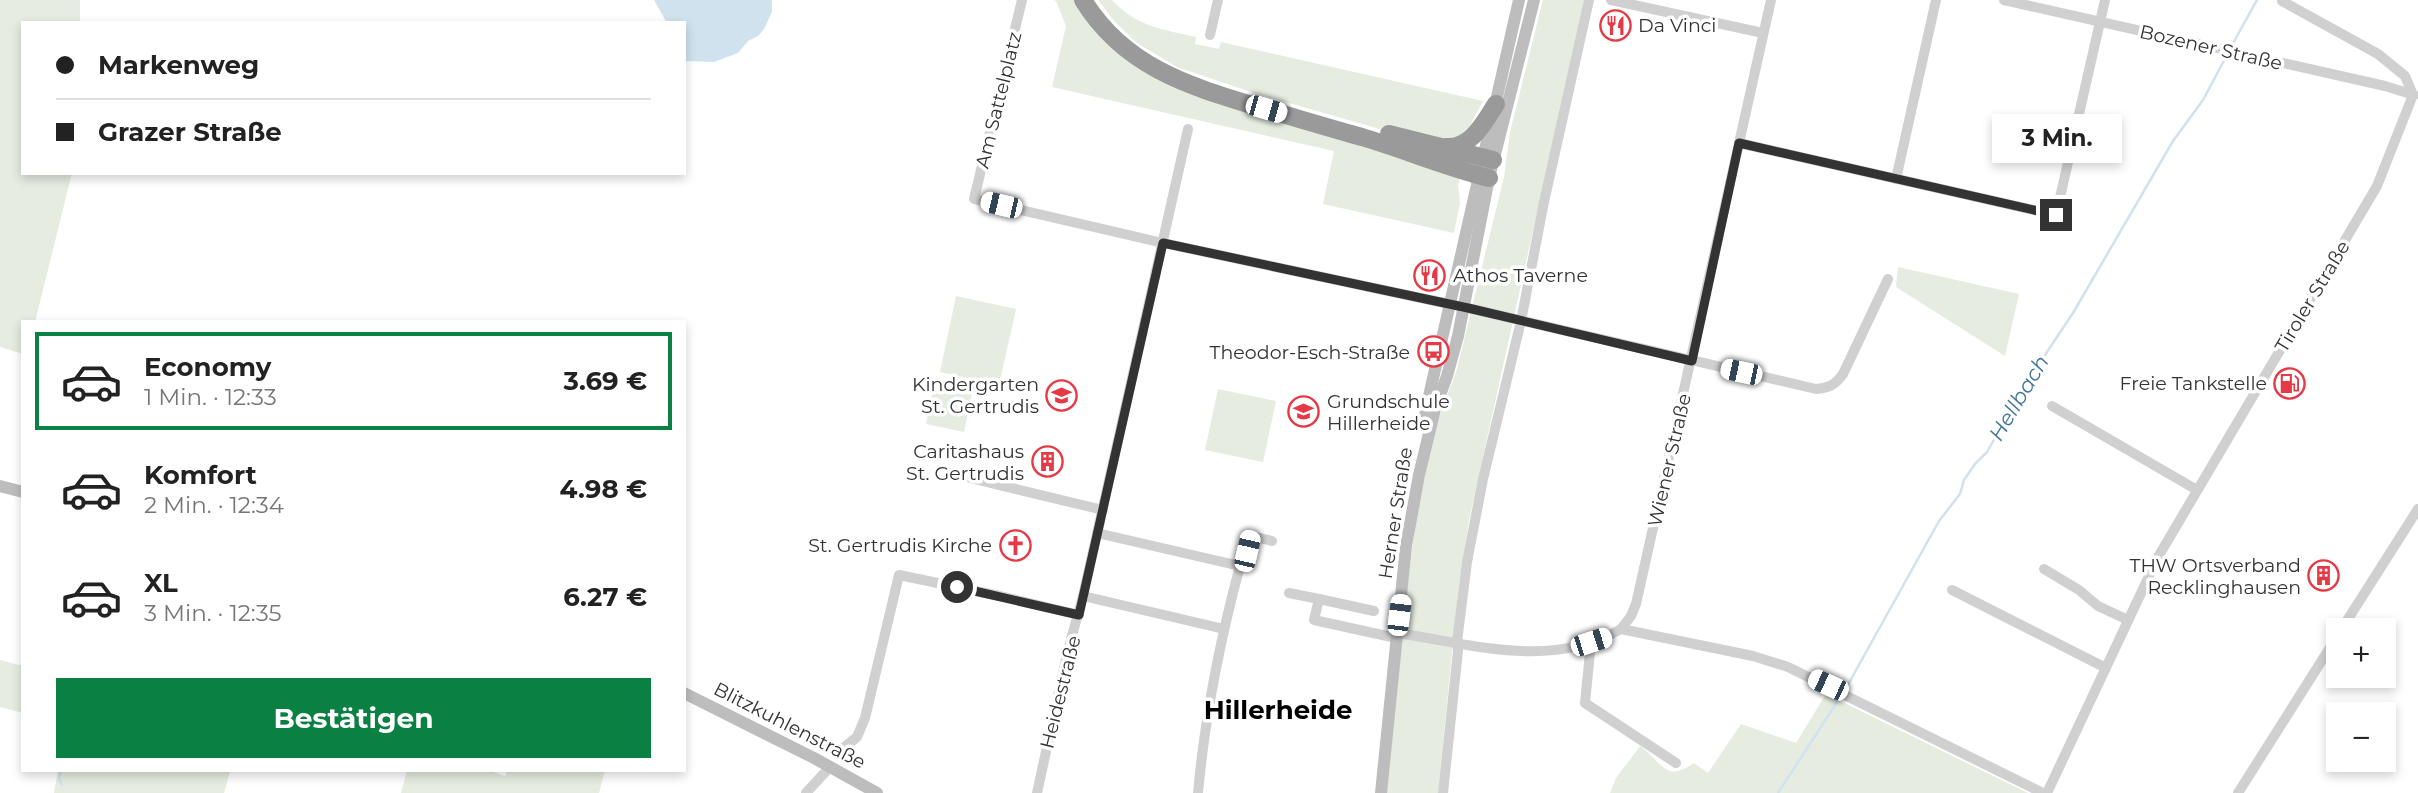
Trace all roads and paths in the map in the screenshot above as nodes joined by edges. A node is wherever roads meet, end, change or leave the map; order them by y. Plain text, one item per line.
1 (1022, 0) edge
2 (1083, 0) edge
3 (1093, 0) edge
4 (1218, 0) edge
5 (1519, 0) edge
6 (1534, 0) edge
7 (1589, 0) edge
8 (1611, 0) edge
9 (1771, 0) edge
10 (1936, 0) edge
11 (2004, 0) edge
12 (2105, 0) edge
13 (2282, 1) edge
14 (2101, 21) junction
15 (1763, 33) junction
16 (1210, 35) dead end
17 (2415, 96) edge
18 (1496, 104) junction
19 (1188, 129) dead end
20 (1739, 143) junction
21 (1432, 146) junction
22 (1486, 168) junction
23 (1896, 179) junction
24 (1163, 243) junction
25 (1888, 279) dead end
26 (1450, 305) junction
27 (1464, 308) junction
28 (1521, 321) junction
29 (1692, 361) junction
30 (2052, 406) dead end
31 (962, 476) dead end
32 (0, 486) edge
33 (2197, 490) junction
34 (21, 491) edge
35 (2418, 509) edge
36 (1103, 510) junction
37 (1097, 533) junction
38 (1272, 541) dead end
39 (1240, 566) junction
40 (2044, 569) dead end
41 (1952, 590) dead end
42 (1289, 593) dead end
43 (1083, 596) junction
44 (1319, 599) junction
45 (1374, 611) dead end
46 (1079, 615) junction
47 (2349, 618) edge
48 (2128, 620) junction
49 (1224, 629) junction
50 (1621, 629) junction
51 (1395, 636) junction
52 (1457, 642) junction
53 (1591, 642) junction
54 (2326, 654) edge
55 (2106, 668) junction
56 (686, 694) edge
57 (841, 750) dead end
58 (1676, 763) dead end
59 (830, 767) junction
60 (806, 793) edge
61 (877, 793) edge
62 (1037, 793) edge
63 (1198, 793) edge
64 (1374, 793) edge
65 (1381, 793) edge
66 (1444, 793) edge
67 (2045, 793) edge
68 (2238, 793) edge

1 - 24 street, Am Sattelplatz
2 - 22 highway
3 - 21 highway
4 - 16 street
5 - 18 main road, Herner Straße
6 - 22 main road, Herner Straße
7 - 28 street
8 - 15 street
9 - 15 street, Wiener Straße
10 - 23 street
11 - 14 street, Bozener Straße
12 - 14 street
13 - 17 street
14 - 17 street, Bozener Straße
14 - 23 street
15 - 20 street, Wiener Straße
17 - 33 street, Tiroler Straße
18 - 21 highway
18 - 22 main road, Herner Straße
19 - 24 street, Heidestraße
20 - 23 street
20 - 29 street, Wiener Straße
21 - 22 highway
22 - 26 main road, Herner Straße
22 - 27 main road, Herner Straße
24 - 26 street
24 - 36 street, Heidestraße
25 - 29 street
26 - 27 street
26 - 51 main road, Herner Straße
27 - 28 street
27 - 51 main road, Herner Straße
28 - 29 street
28 - 52 street
29 - 50 street, Wiener Straße
30 - 33 street
31 - 36 street
32 - 34 main road
33 - 48 street, Tiroler Straße
35 - 47 street
36 - 37 street, Heidestraße
37 - 39 street
37 - 43 street, Heidestraße
38 - 39 street
39 - 49 street
40 - 48 street
41 - 55 street
42 - 44 street
43 - 46 street, Heidestraße
43 - 49 street
44 - 45 street
44 - 51 street
46 - 57 street
46 - 62 street, Heidestraße
48 - 55 street, Tiroler Straße
49 - 63 street
50 - 53 street
50 - 67 street
51 - 52 street
51 - 64 main road, Herner Straße
51 - 65 main road, Herner Straße
52 - 53 street
52 - 66 street
53 - 58 street
54 - 68 street
55 - 67 street, Tiroler Straße
56 - 59 main road, Blitzkuhlenstraße
59 - 60 street
59 - 61 main road, Blitzkuhlenstraße

